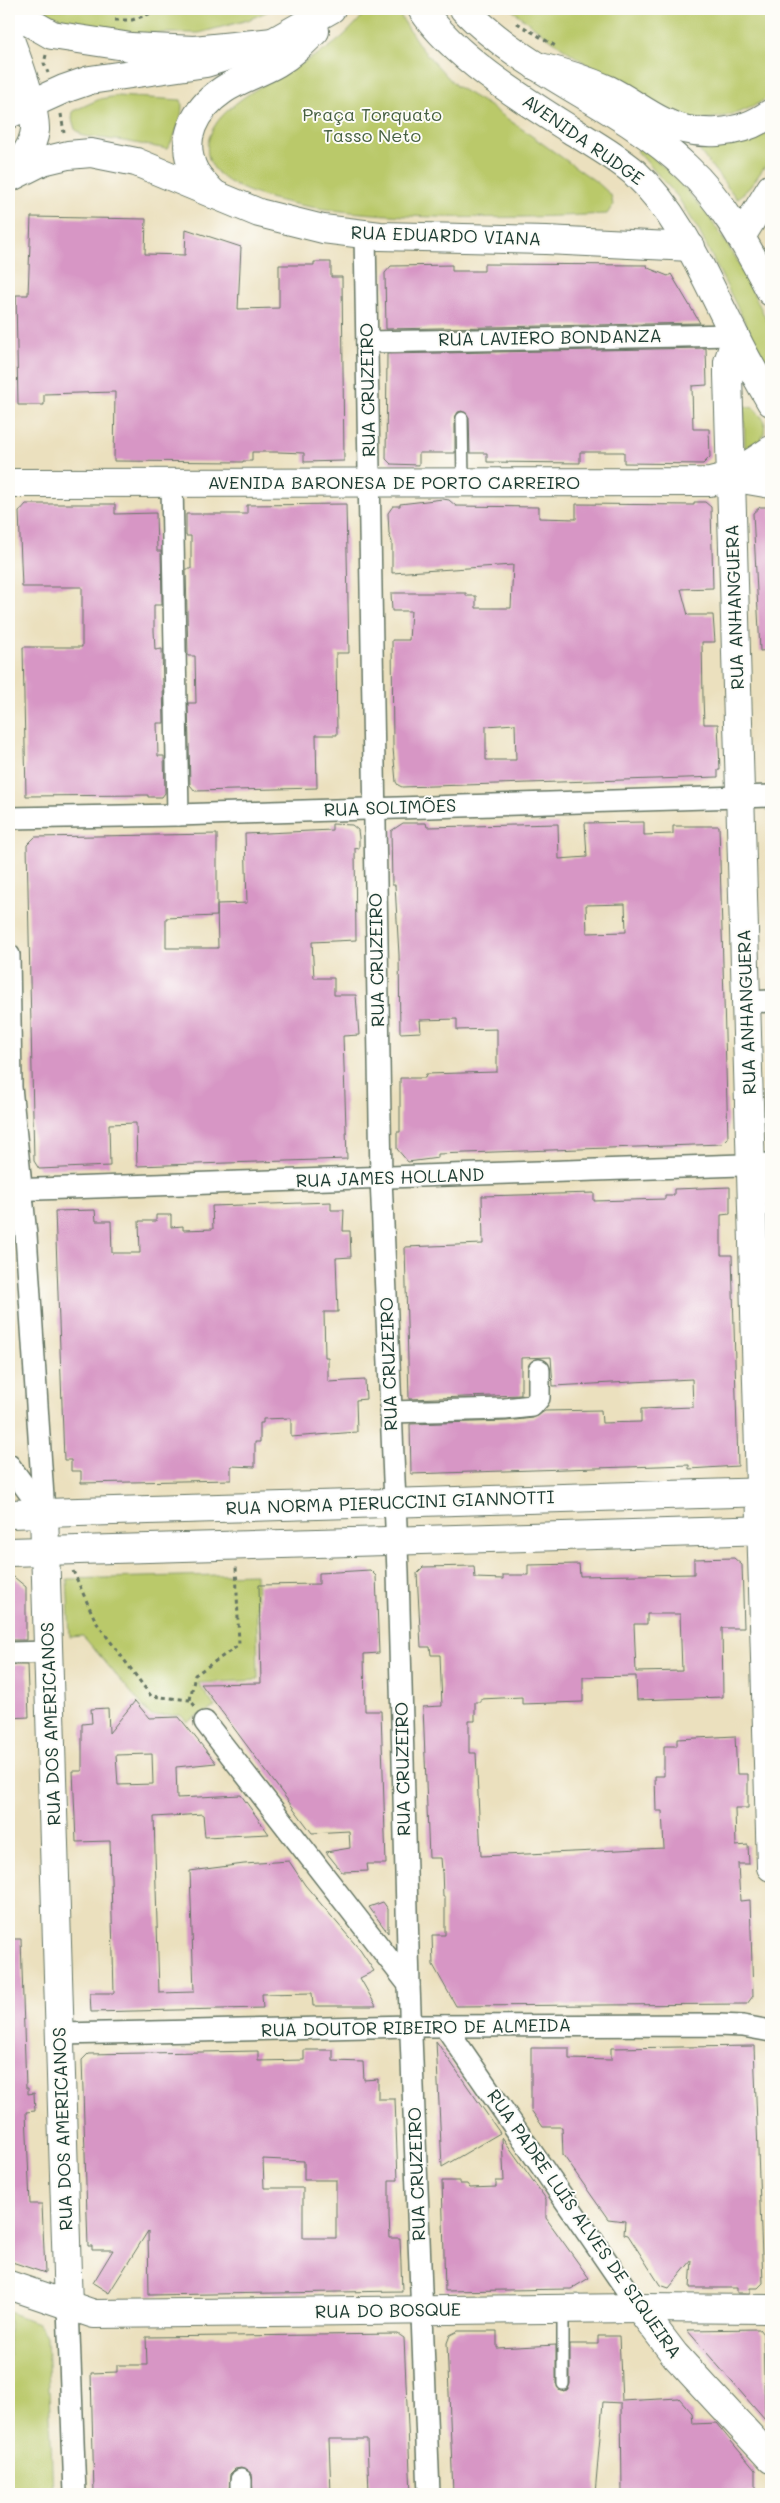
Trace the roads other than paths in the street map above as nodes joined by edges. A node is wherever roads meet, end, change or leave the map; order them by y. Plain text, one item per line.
1 (15, 9) edge
2 (331, 9) edge
3 (338, 9) edge
4 (422, 9) edge
5 (464, 9) edge
6 (9, 37) edge
7 (273, 42) junction
8 (536, 66) junction
9 (19, 108) edge
10 (771, 114) edge
11 (9, 172) edge
12 (9, 178) edge
13 (771, 188) edge
14 (215, 195) junction
15 (365, 234) junction
16 (741, 237) junction
17 (691, 247) junction
18 (771, 292) edge
19 (735, 337) junction
20 (367, 342) junction
21 (771, 402) edge
22 (462, 418) dead end
23 (771, 450) edge
24 (730, 477) junction
25 (370, 482) junction
26 (462, 482) junction
27 (9, 483) edge
28 (172, 483) junction
29 (771, 484) edge
30 (771, 796) edge
31 (741, 797) junction
32 (374, 809) junction
33 (178, 815) junction
34 (9, 818) edge
35 (9, 955) edge
36 (759, 1001) edge
37 (762, 1165) edge
38 (381, 1178) junction
39 (15, 1190) edge
40 (9, 1207) edge
41 (539, 1370) dead end
42 (390, 1412) junction
43 (9, 1465) edge
44 (766, 1492) edge
45 (395, 1503) junction
46 (44, 1513) junction
47 (9, 1514) edge
48 (766, 1530) edge
49 (397, 1541) junction
50 (44, 1551) junction
51 (9, 1552) edge
52 (48, 1652) junction
53 (9, 1653) edge
54 (206, 1722) road end
55 (771, 1867) edge
56 (409, 1985) junction
57 (411, 2026) junction
58 (445, 2026) junction
59 (771, 2031) edge
60 (61, 2034) junction
61 (9, 2285) edge
62 (68, 2307) junction
63 (639, 2308) junction
64 (701, 2308) junction
65 (771, 2309) edge
66 (563, 2310) junction
67 (423, 2311) junction
68 (675, 2355) junction
69 (563, 2384) dead end
70 (771, 2459) edge
71 (75, 2494) edge
72 (429, 2494) edge

1 - 7 main road
2 - 7 main road
3 - 14 main road
4 - 17 main road, AVENIDA RUDGE
5 - 8 main road, AVENIDA RUDGE
6 - 9 main road
7 - 9 main road
8 - 10 main road
8 - 16 main road, AVENIDA RUDGE
9 - 11 main road
12 - 14 main road, RUA EDUARDO VIANA
13 - 16 main road
14 - 15 main road, RUA EDUARDO VIANA
15 - 17 main road, RUA EDUARDO VIANA
15 - 20 street, RUA CRUZEIRO
16 - 18 main road, AVENIDA RUDGE
17 - 19 main road, AVENIDA RUDGE
19 - 20 street, RUA LAVIERO BONDANZA
19 - 21 main road, AVENIDA RUDGE
19 - 24 main road, RUA ANHANGUERA
20 - 25 street, RUA CRUZEIRO
22 - 26 lane
23 - 24 main road, AVENIDA BARONESA DE PORTO CARREIRO
24 - 26 main road, AVENIDA BARONESA DE PORTO CARREIRO
24 - 29 main road
24 - 31 main road, RUA ANHANGUERA
25 - 26 main road, AVENIDA BARONESA DE PORTO CARREIRO
25 - 28 main road, AVENIDA BARONESA DE PORTO CARREIRO
25 - 32 street, RUA CRUZEIRO
27 - 28 main road, AVENIDA BARONESA DE PORTO CARREIRO
28 - 33 street
30 - 31 street, RUA SOLIMÕES
31 - 32 street, RUA SOLIMÕES
31 - 36 main road, RUA ANHANGUERA
32 - 33 street, RUA SOLIMÕES
32 - 38 street, RUA CRUZEIRO
33 - 34 street, RUA SOLIMÕES
35 - 39 street, RUA DOS AMERICANOS
36 - 37 main road, RUA ANHANGUERA
37 - 38 street, RUA JAMES HOLLAND
37 - 44 main road, RUA ANHANGUERA
38 - 39 street, RUA JAMES HOLLAND
38 - 42 street, RUA CRUZEIRO
39 - 40 lane
39 - 46 street, RUA DOS AMERICANOS
41 - 42 street
42 - 45 street, RUA CRUZEIRO
43 - 46 street
44 - 45 main road, RUA NORMA PIERUCCINI GIANNOTTI
44 - 48 main road, RUA ANHANGUERA
45 - 46 main road, RUA NORMA PIERUCCINI GIANNOTTI
45 - 49 street, RUA CRUZEIRO
46 - 47 main road, RUA NORMA PIERUCCINI GIANNOTTI
46 - 50 main road, RUA DOS AMERICANOS
48 - 49 main road, RUA NORMA PIERUCCINI GIANNOTTI
48 - 55 main road, RUA ANHANGUERA
49 - 50 main road, RUA NORMA PIERUCCINI GIANNOTTI
49 - 56 street, RUA CRUZEIRO
50 - 51 main road, RUA NORMA PIERUCCINI GIANNOTTI
50 - 52 main road, RUA DOS AMERICANOS
52 - 53 street
52 - 60 main road, RUA DOS AMERICANOS
54 - 56 street
56 - 57 street, RUA CRUZEIRO
57 - 58 street, RUA DOUTOR RIBEIRO DE ALMEIDA
57 - 60 street, RUA DOUTOR RIBEIRO DE ALMEIDA
57 - 67 street, RUA CRUZEIRO
58 - 59 street, RUA DOUTOR RIBEIRO DE ALMEIDA
58 - 63 street, RUA PADRE LUÍS ALVES DE SIQUEIRA
60 - 62 main road, RUA DOS AMERICANOS
61 - 62 main road, RUA DO BOSQUE
62 - 67 main road, RUA DO BOSQUE
62 - 71 street, RUA DOS AMERICANOS
63 - 64 main road, RUA DO BOSQUE
63 - 66 main road, RUA DO BOSQUE
63 - 68 main road, RUA PADRE LUÍS ALVES DE SIQUEIRA
64 - 65 main road, RUA DO BOSQUE
64 - 68 main road
66 - 67 main road, RUA DO BOSQUE
66 - 69 lane
67 - 72 street, RUA CRUZEIRO
68 - 70 main road, RUA PADRE LUÍS ALVES DE SIQUEIRA

